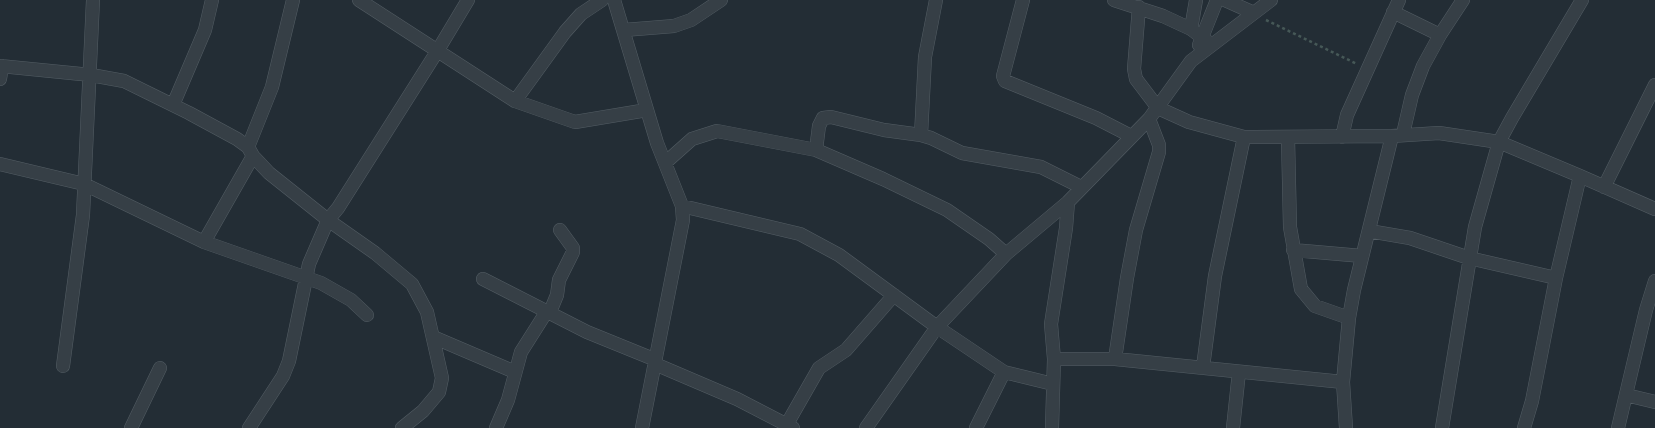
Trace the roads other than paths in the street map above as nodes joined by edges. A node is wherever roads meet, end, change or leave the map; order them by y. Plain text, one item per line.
1 (93, 0) edge
2 (212, 0) edge
3 (293, 0) edge
4 (359, 0) edge
5 (468, 0) edge
6 (602, 0) edge
7 (614, 0) edge
8 (721, 0) edge
9 (936, 0) edge
10 (1024, 0) edge
11 (1114, 0) edge
12 (1196, 0) edge
13 (1217, 0) edge
14 (1225, 0) edge
15 (1271, 0) edge
16 (1463, 0) edge
17 (1582, 0) edge
18 (374, 4) edge
19 (1396, 6) edge
20 (1138, 7) junction
21 (1254, 13) junction
22 (1191, 29) junction
23 (624, 30) junction
24 (1440, 35) junction
25 (1207, 41) junction
26 (438, 50) junction
27 (1, 66) edge
28 (91, 75) junction
29 (0, 80) edge
30 (1655, 85) edge
31 (515, 101) junction
32 (173, 105) junction
33 (1158, 108) junction
34 (647, 110) junction
35 (1149, 119) junction
36 (921, 135) junction
37 (1397, 135) junction
38 (1131, 136) junction
39 (1244, 137) junction
40 (1342, 137) junction
41 (1288, 138) junction
42 (1499, 142) junction
43 (816, 150) junction
44 (251, 152) junction
45 (0, 164) edge
46 (665, 164) junction
47 (1580, 176) junction
48 (84, 184) junction
49 (1082, 187) junction
50 (1604, 187) junction
51 (1068, 202) junction
52 (682, 206) junction
53 (1655, 209) edge
54 (328, 220) junction
55 (560, 230) dead end
56 (1369, 231) junction
57 (204, 242) junction
58 (1293, 250) junction
59 (1006, 254) junction
60 (1362, 256) junction
61 (1469, 258) junction
62 (306, 277) junction
63 (1556, 278) junction
64 (483, 279) dead end
65 (1655, 281) edge
66 (894, 295) junction
67 (549, 311) junction
68 (1650, 311) edge
69 (367, 315) dead end
70 (1349, 318) junction
71 (937, 327) junction
72 (433, 337) junction
73 (1054, 359) junction
74 (1115, 359) junction
75 (656, 362) junction
76 (63, 366) dead end
77 (1203, 367) junction
78 (160, 368) dead end
79 (515, 372) junction
80 (1004, 372) junction
81 (1239, 372) junction
82 (1343, 382) junction
83 (1053, 384) junction
84 (1626, 395) junction
85 (1655, 402) edge
86 (791, 427) edge
87 (131, 428) edge
88 (249, 428) edge
89 (402, 428) edge
90 (496, 428) edge
91 (642, 428) edge
92 (866, 428) edge
93 (976, 428) edge
94 (1052, 428) edge
95 (1233, 428) edge
96 (1346, 428) edge
97 (1442, 428) edge
98 (1524, 428) edge
99 (1618, 428) edge

1 - 28 street
2 - 32 street
3 - 44 street
4 - 18 street
5 - 26 street
6 - 31 street
7 - 23 street
8 - 23 street
9 - 36 street
10 - 38 street
11 - 20 street
12 - 22 street
13 - 25 street
14 - 21 street
15 - 21 street
16 - 24 street
17 - 42 street
18 - 26 street
19 - 24 street
19 - 40 street
20 - 22 street
20 - 33 street
21 - 25 street
22 - 25 street
23 - 34 street
24 - 37 street
25 - 33 street
26 - 31 street
26 - 54 street
27 - 28 street
27 - 29 street
28 - 32 street
28 - 48 street
30 - 50 street
31 - 34 street
32 - 44 street
33 - 35 street
33 - 39 street
34 - 46 street
35 - 38 street
35 - 74 street
36 - 43 street
36 - 49 street
37 - 40 street
37 - 42 street
37 - 56 street
38 - 49 street
39 - 41 street
39 - 77 street
40 - 41 street
41 - 58 street
42 - 47 street
42 - 61 street
43 - 46 street
43 - 59 street
44 - 54 street
44 - 57 street
45 - 48 street
46 - 52 street
47 - 50 street
47 - 63 street
48 - 57 street
48 - 76 street
49 - 51 street
50 - 53 street
51 - 59 street
51 - 73 street
52 - 66 street
52 - 75 street
54 - 62 street
54 - 72 street
55 - 67 street
56 - 60 street
56 - 61 street
57 - 62 street
58 - 60 street
58 - 70 street
59 - 71 street
60 - 70 street
61 - 63 street
61 - 97 street
62 - 69 street
62 - 88 street
63 - 98 street
64 - 67 street
65 - 68 street
66 - 71 street
66 - 86 street
67 - 75 street
67 - 79 street
68 - 84 street
70 - 82 street
71 - 80 street
71 - 92 street
72 - 79 street
72 - 89 street
73 - 74 street
73 - 83 street
74 - 77 street
75 - 86 street
75 - 91 street
77 - 81 street
78 - 87 street
79 - 90 street
80 - 83 street
80 - 93 street
81 - 82 street
81 - 95 street
82 - 96 street
83 - 94 street
84 - 85 street
84 - 99 street

